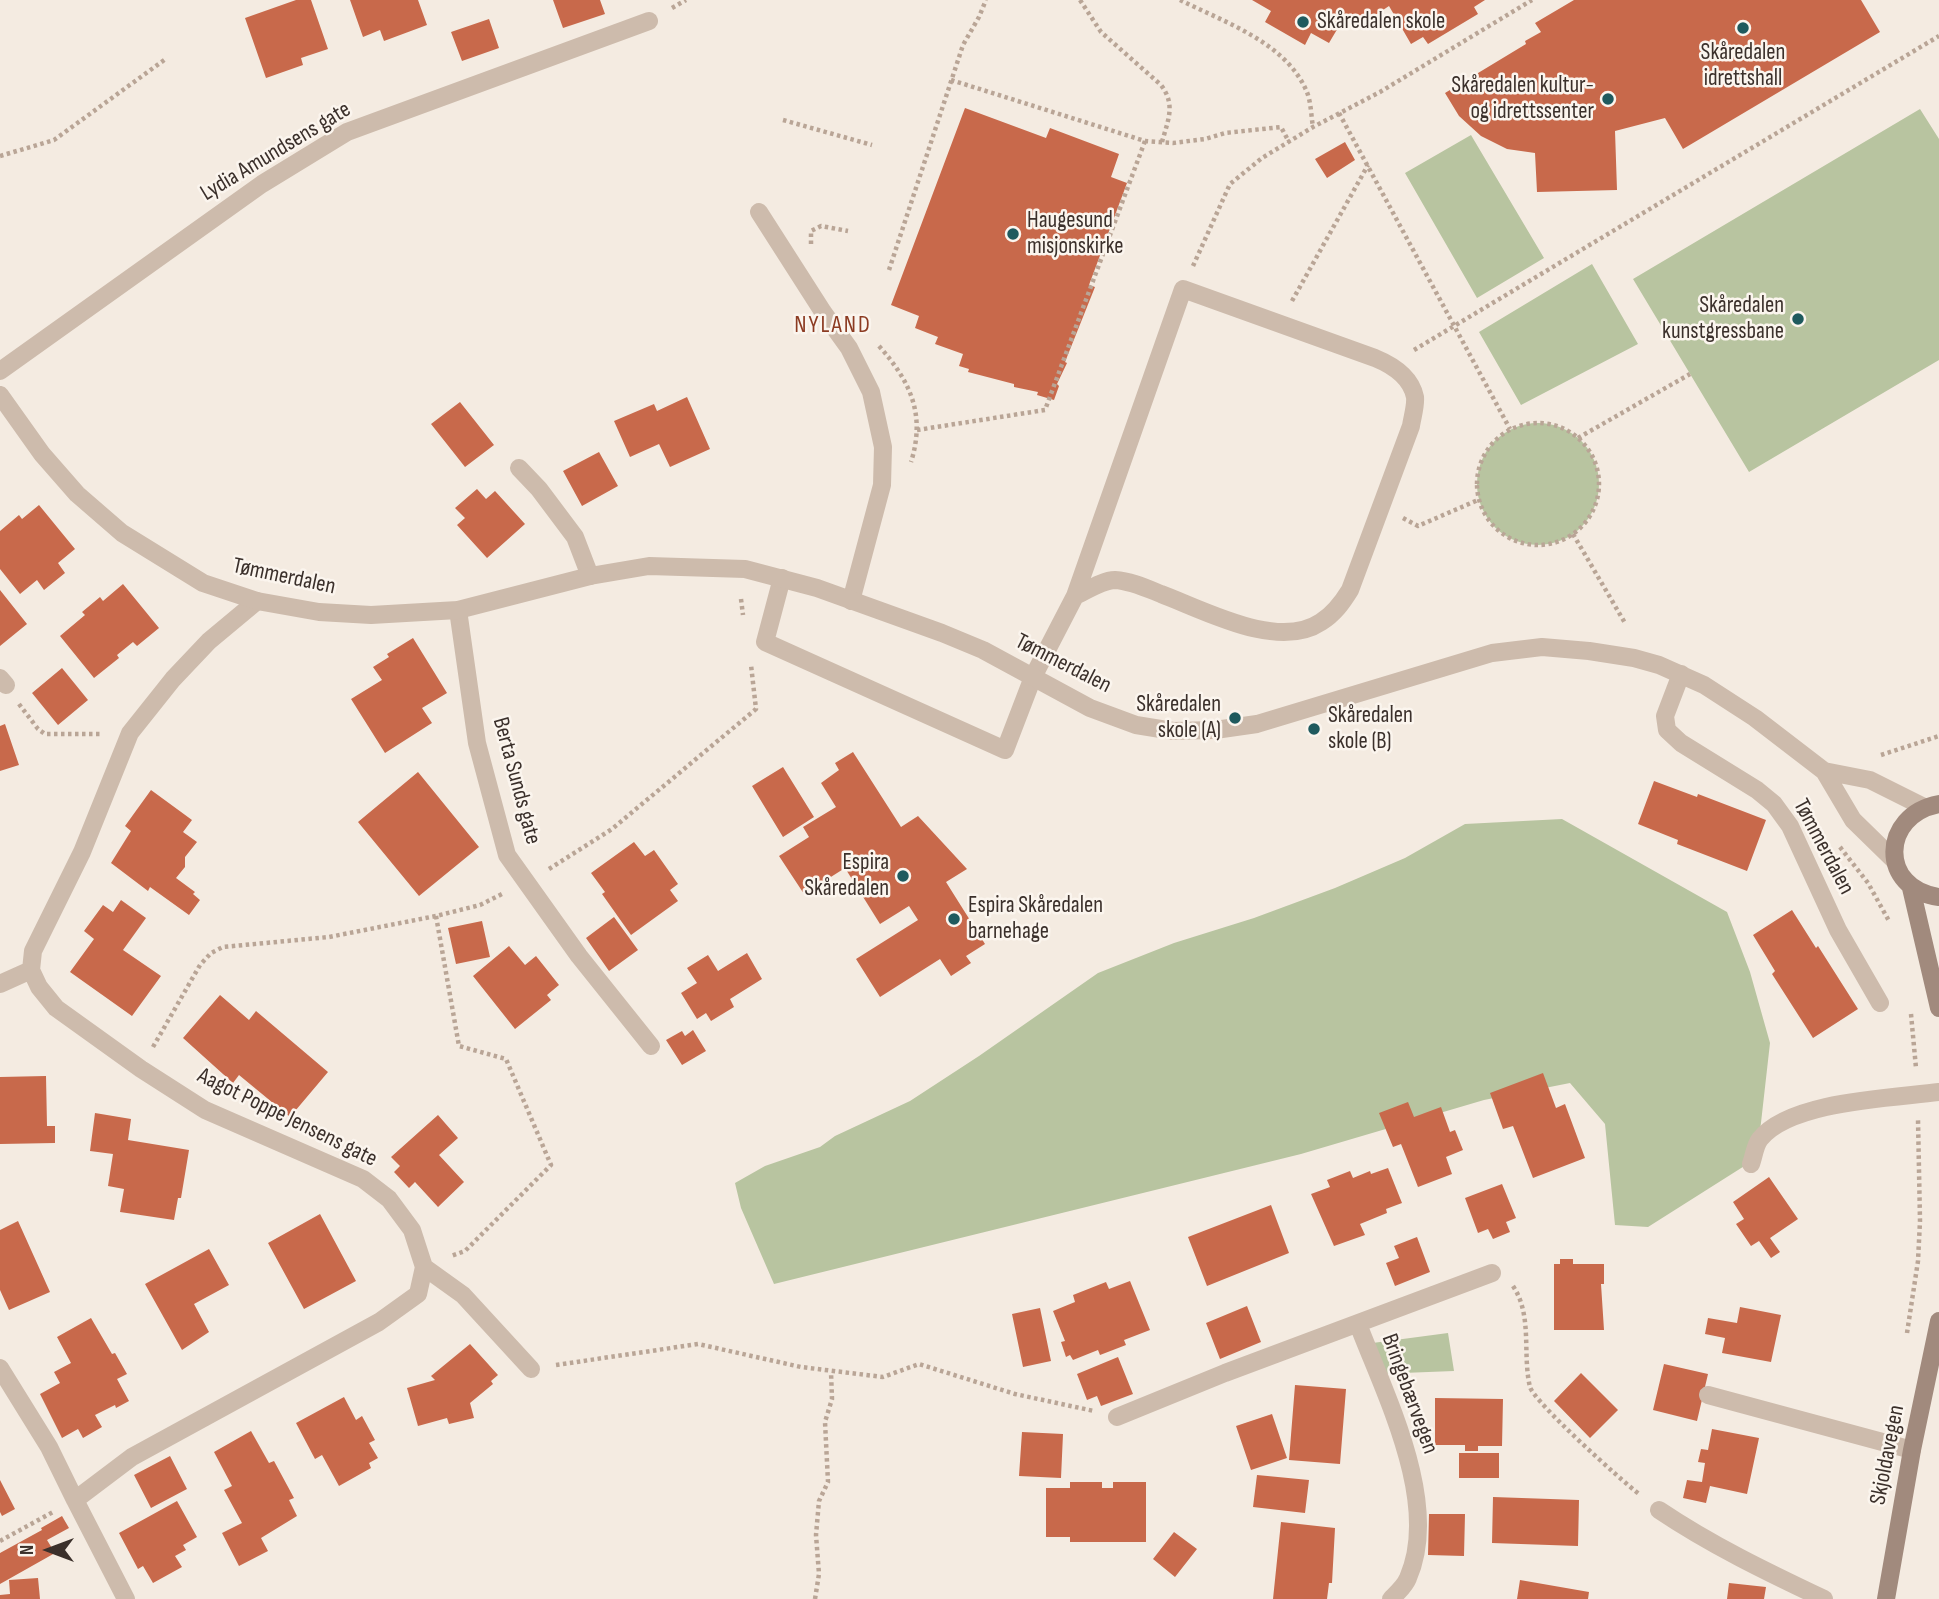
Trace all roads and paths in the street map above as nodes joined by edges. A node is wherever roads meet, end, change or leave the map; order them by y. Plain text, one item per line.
1 (986, 0) edge
2 (1080, 0) edge
3 (1180, 0) edge
4 (1532, 0) edge
5 (649, 20) dead end
6 (1939, 36) edge
7 (167, 58) dead end
8 (951, 80) junction
9 (1339, 113) junction
10 (783, 120) dead end
11 (1312, 127) junction
12 (1144, 141) junction
13 (1162, 142) junction
14 (1289, 142) junction
15 (872, 145) dead end
16 (0, 156) edge
17 (1368, 164) junction
18 (759, 212) dead end
19 (888, 270) dead end
20 (1183, 289) junction
21 (1279, 324) junction
22 (1391, 364) junction
23 (0, 372) edge
24 (1690, 374) dead end
25 (0, 395) edge
26 (1510, 429) junction
27 (916, 430) dead end
28 (1578, 438) junction
29 (519, 468) dead end
30 (1479, 500) junction
31 (1381, 505) junction
32 (1573, 534) junction
33 (590, 576) junction
34 (782, 578) junction
35 (1075, 596) junction
36 (257, 601) junction
37 (851, 601) junction
38 (458, 610) junction
39 (1625, 624) dead end
40 (1681, 674) junction
41 (1032, 677) junction
42 (3, 681) edge
43 (130, 733) junction
44 (1939, 736) edge
45 (1881, 755) dead end
46 (1824, 771) junction
47 (1931, 805) edge
48 (1835, 841) dead end
49 (1895, 861) junction
50 (1911, 888) junction
51 (1939, 897) edge
52 (436, 916) dead end
53 (1890, 923) dead end
54 (32, 970) junction
55 (0, 984) edge
56 (1880, 1003) dead end
57 (1939, 1008) edge
58 (1910, 1010) dead end
59 (651, 1046) dead end
60 (1939, 1093) edge
61 (1917, 1095) junction
62 (1751, 1164) dead end
63 (465, 1251) dead end
64 (424, 1268) junction
65 (1492, 1273) joint
66 (1939, 1321) edge
67 (1358, 1324) junction
68 (1906, 1334) dead end
69 (0, 1368) edge
70 (531, 1369) joint
71 (831, 1372) junction
72 (1708, 1395) dead end
73 (1117, 1417) joint
74 (1913, 1450) junction
75 (75, 1500) junction
76 (1659, 1510) joint
77 (0, 1541) edge
78 (127, 1599) edge
79 (815, 1599) edge
80 (1391, 1599) edge
81 (1824, 1599) edge
82 (1886, 1599) edge

1 - 8 path
2 - 13 path
3 - 11 path
4 - 9 path
5 - 23 street, Lydia Amundsens gate
6 - 22 path
7 - 16 path
8 - 12 path
8 - 19 path
9 - 11 path
9 - 17 path
10 - 15 path
11 - 14 path
12 - 13 path
12 - 27 path
13 - 14 path
14 - 20 path
17 - 21 path
17 - 26 path
18 - 37 street
20 - 21 street
20 - 35 street
21 - 22 street
22 - 31 street
24 - 28 path
25 - 36 street, Tømmerdalen
26 - 28 path
26 - 30 path
28 - 32 path
29 - 33 street
30 - 31 path
30 - 32 path
31 - 35 street
32 - 39 path
33 - 34 street, Tømmerdalen
33 - 38 street, Tømmerdalen
34 - 37 street, Tømmerdalen
34 - 41 street
35 - 41 street
36 - 38 street, Tømmerdalen
36 - 43 street
37 - 41 street, Tømmerdalen
38 - 59 street, Berta Sunds gate
40 - 41 street, Tømmerdalen
40 - 46 street, Tømmerdalen
40 - 56 street, Tømmerdalen
42 - 43 path
43 - 54 street
44 - 45 path
46 - 47 street, Tømmerdalen
46 - 49 street, Tømmerdalen
47 - 49 main road
48 - 53 path
49 - 50 main road
50 - 51 main road
50 - 57 main road
52 - 63 path
54 - 55 street
54 - 64 street, Aagot Poppe Jensens gate
58 - 61 path
60 - 61 street
61 - 62 street
61 - 68 path
64 - 70 street
64 - 75 street
65 - 67 street, Bringebærvegen
65 - 76 path
66 - 74 main road, Skjoldavegen
67 - 73 street, Bringebærvegen
67 - 80 street, Bringebærvegen
69 - 75 street
70 - 71 path
71 - 73 path
71 - 79 path
72 - 74 street
74 - 82 main road, Skjoldavegen
75 - 77 path
75 - 78 street
76 - 81 street

